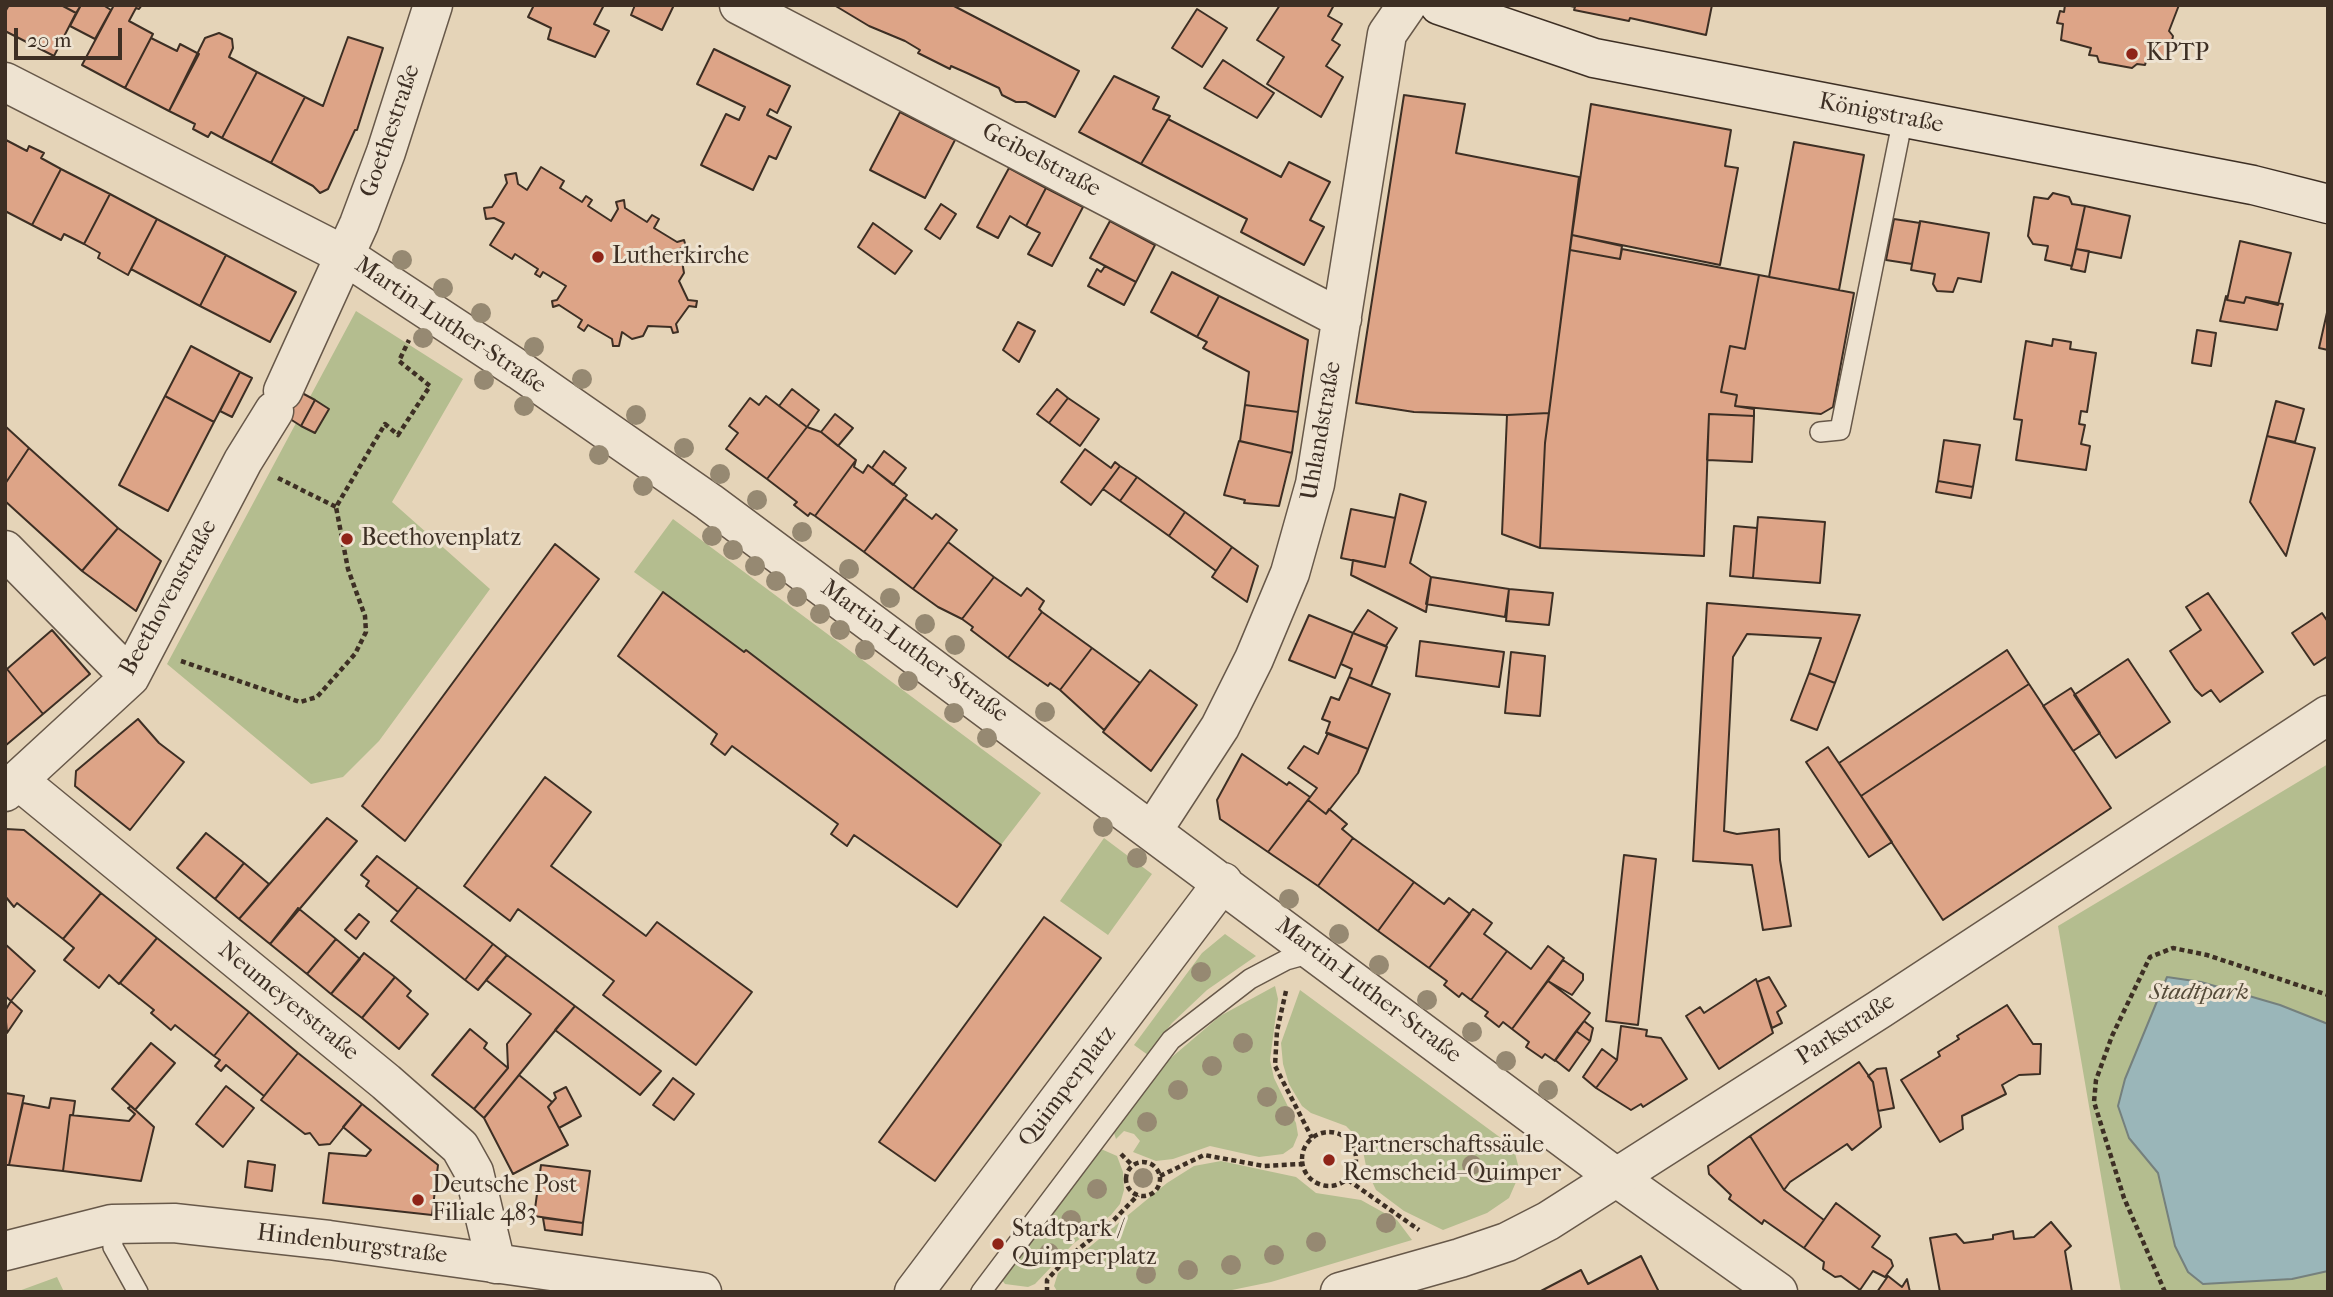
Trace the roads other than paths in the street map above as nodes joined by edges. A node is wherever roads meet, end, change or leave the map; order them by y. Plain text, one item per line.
1 (433, 5) edge
2 (739, 5) edge
3 (1407, 5) edge
4 (1439, 5) edge
5 (5, 82) edge
6 (1902, 118) junction
7 (2328, 204) edge
8 (344, 255) junction
9 (1342, 319) junction
10 (1821, 432) dead end
11 (5, 550) edge
12 (137, 661) junction
13 (2328, 715) edge
14 (12, 787) edge
15 (1153, 830) junction
16 (1223, 882) junction
17 (1316, 952) junction
18 (1616, 1177) junction
19 (112, 1224) junction
20 (7, 1249) edge
21 (496, 1264) junction
22 (138, 1292) edge
23 (702, 1292) edge
24 (914, 1292) edge
25 (981, 1292) edge
26 (1340, 1292) edge
27 (1778, 1292) edge

1 - 8 street, Goethestraße
2 - 9 street, Geibelstraße
3 - 9 street, Uhlandstraße
4 - 6 street, Königstraße
5 - 8 street, Martin-Luther-Straße
6 - 7 street, Königstraße
6 - 10 lane
8 - 12 street, Beethovenstraße
8 - 15 street, Martin-Luther-Straße
9 - 15 street, Uhlandstraße
11 - 12 street
12 - 14 street, Beethovenstraße
13 - 18 street, Parkstraße
14 - 21 street, Neumeyerstraße
15 - 16 street, Martin-Luther-Straße
16 - 17 street, Martin-Luther-Straße
16 - 24 street, Quimperplatz
17 - 18 street, Martin-Luther-Straße
17 - 25 lane
18 - 26 street, Parkstraße
18 - 27 street, Martin-Luther-Straße
19 - 20 street, Hindenburgstraße
19 - 21 street, Hindenburgstraße
19 - 22 lane
21 - 23 street, Hindenburgstraße

